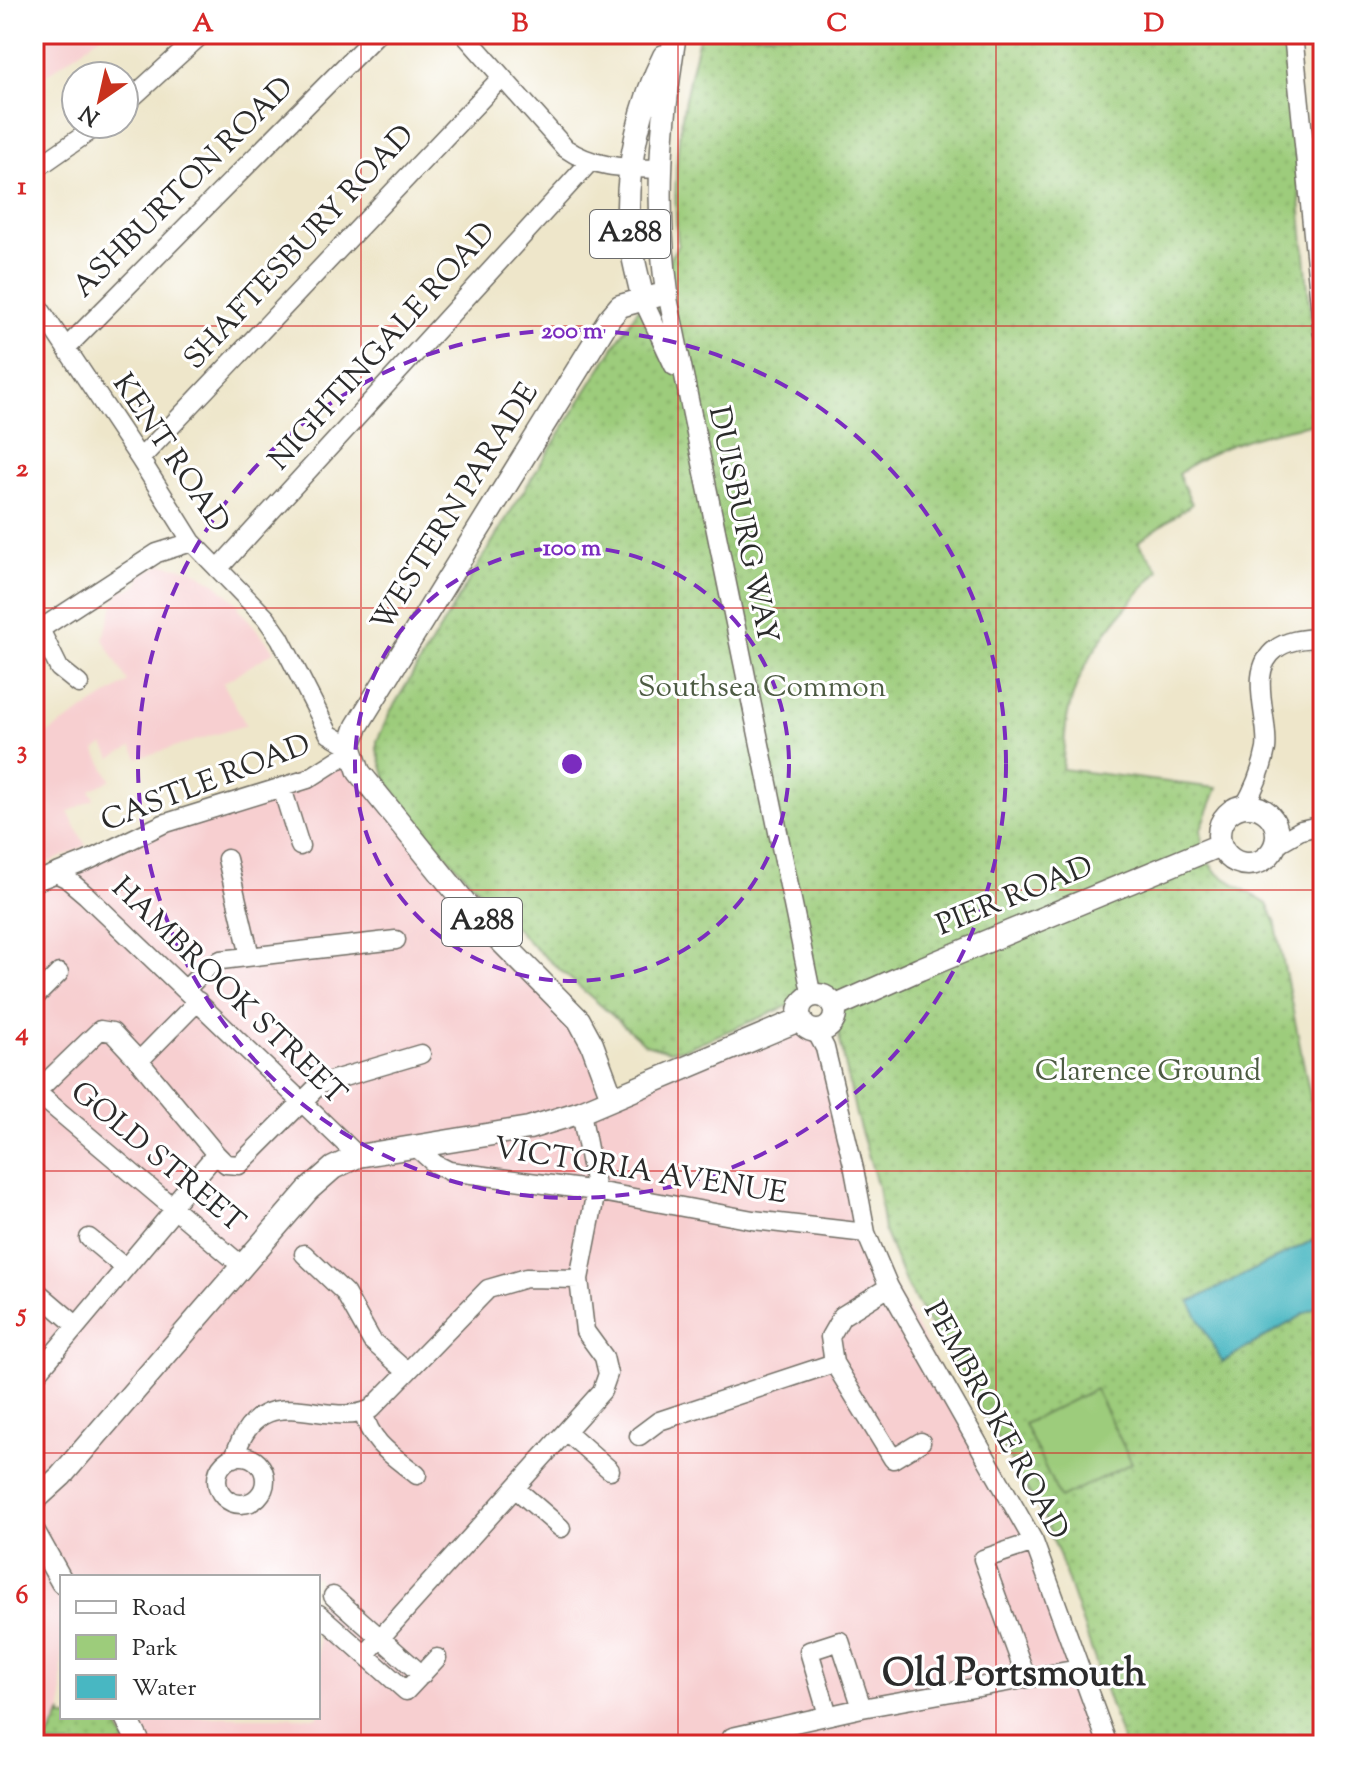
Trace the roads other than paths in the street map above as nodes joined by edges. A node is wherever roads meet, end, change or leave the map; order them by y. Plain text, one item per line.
1 (202, 34) edge
2 (377, 34) edge
3 (464, 34) edge
4 (1293, 34) edge
5 (675, 35) edge
6 (502, 77) junction
7 (140, 90) edge
8 (77, 140) edge
9 (589, 163) junction
10 (632, 168) junction
11 (659, 169) junction
12 (34, 170) edge
13 (667, 293) junction
14 (34, 300) edge
15 (643, 300) junction
16 (1323, 334) edge
17 (66, 348) junction
18 (686, 394) junction
19 (140, 459) junction
20 (192, 542) junction
21 (218, 569) junction
22 (38, 622) edge
23 (1323, 637) edge
24 (79, 684) dead end
25 (350, 749) junction
26 (282, 788) junction
27 (1244, 807) junction
28 (1323, 825) edge
29 (1220, 845) junction
30 (1275, 845) junction
31 (300, 846) dead end
32 (227, 859) dead end
33 (56, 873) junction
34 (34, 882) edge
35 (396, 940) dead end
36 (250, 956) junction
37 (59, 973) dead end
38 (37, 989) edge
39 (192, 995) junction
40 (812, 997) junction
41 (834, 1007) junction
42 (808, 1025) junction
43 (421, 1054) dead end
44 (139, 1061) junction
45 (35, 1093) edge
46 (612, 1098) junction
47 (303, 1102) junction
48 (581, 1112) junction
49 (415, 1146) junction
50 (216, 1154) junction
51 (358, 1156) junction
52 (596, 1191) junction
53 (172, 1208) junction
54 (866, 1233) junction
55 (89, 1238) dead end
56 (304, 1254) dead end
57 (242, 1266) junction
58 (125, 1268) junction
59 (579, 1279) junction
60 (889, 1287) junction
61 (34, 1289) edge
62 (76, 1325) junction
63 (834, 1363) junction
64 (406, 1371) junction
65 (34, 1377) edge
66 (364, 1413) junction
67 (567, 1432) junction
68 (639, 1436) dead end
69 (921, 1442) dead end
70 (234, 1458) junction
71 (610, 1470) dead end
72 (417, 1475) dead end
73 (515, 1488) junction
74 (36, 1495) edge
75 (561, 1528) dead end
76 (34, 1532) edge
77 (1034, 1542) junction
78 (60, 1578) edge
79 (333, 1596) dead end
80 (320, 1615) edge
81 (381, 1638) junction
82 (365, 1655) junction
83 (437, 1658) dead end
84 (1079, 1669) junction
85 (422, 1675) junction
86 (1026, 1677) junction
87 (862, 1708) junction
88 (828, 1715) junction
89 (127, 1719) edge
90 (775, 1736) edge
91 (732, 1737) dead end
92 (140, 1745) edge
93 (1108, 1745) edge

1 - 7 street
2 - 17 street, ASHBURTON ROAD
3 - 6 street
4 - 16 street
5 - 10 main road, A288
5 - 11 main road, A288
6 - 9 street
6 - 19 street, SHAFTESBURY ROAD
8 - 12 street
9 - 10 street
9 - 21 street, NIGHTINGALE ROAD
10 - 11 street
10 - 15 main road, A288
11 - 13 main road, A288
13 - 15 main road, WESTERN PARADE / A288
13 - 18 street, DUISBURG WAY
14 - 17 street, KENT ROAD
15 - 18 street, DUISBURG WAY
15 - 25 main road, WESTERN PARADE / A288
17 - 19 street, KENT ROAD
18 - 40 street, DUISBURG WAY
19 - 20 street, KENT ROAD
20 - 21 street, KENT ROAD
20 - 22 street
21 - 25 street, KENT ROAD
22 - 24 street
23 - 27 street
25 - 26 street, CASTLE ROAD
25 - 46 main road, A288
26 - 31 street
26 - 33 street, CASTLE ROAD
27 - 29 main road
27 - 30 main road
28 - 30 street
29 - 30 main road
29 - 41 main road, PIER ROAD
32 - 36 street
33 - 34 street, CASTLE ROAD
33 - 39 street, HAMBROOK STREET
35 - 36 street
36 - 39 street
37 - 38 street
39 - 44 street
39 - 47 street, HAMBROOK STREET
40 - 41 main road
40 - 42 main road
41 - 42 main road
42 - 46 main road
42 - 54 street, PEMBROKE ROAD
43 - 47 street
44 - 45 street
44 - 50 street
45 - 53 street, GOLD STREET
46 - 48 main road
47 - 50 street
47 - 51 street, HAMBROOK STREET
48 - 49 main road
48 - 52 street
49 - 51 main road
49 - 52 street, VICTORIA AVENUE
50 - 53 street
51 - 57 main road
52 - 54 street, VICTORIA AVENUE
52 - 59 street
53 - 57 street, GOLD STREET
53 - 58 street
54 - 60 street, PEMBROKE ROAD
55 - 58 street
56 - 64 street
57 - 74 main road
58 - 62 street
59 - 64 street
59 - 67 street
60 - 63 street
60 - 77 street, PEMBROKE ROAD
61 - 62 street
62 - 65 street
63 - 68 street
63 - 69 street
64 - 66 street
66 - 70 street
66 - 72 street
67 - 71 street
67 - 73 street
70 - 70 street
73 - 75 street
73 - 81 street
74 - 76 main road
76 - 78 main road
77 - 84 street, PEMBROKE ROAD
77 - 86 street
79 - 81 street
80 - 82 street
81 - 82 street
81 - 85 street
82 - 85 street
83 - 85 street
84 - 86 street
84 - 93 street, PEMBROKE ROAD
86 - 87 street
87 - 88 street
87 - 88 street
88 - 90 street
89 - 92 main road
90 - 91 street

